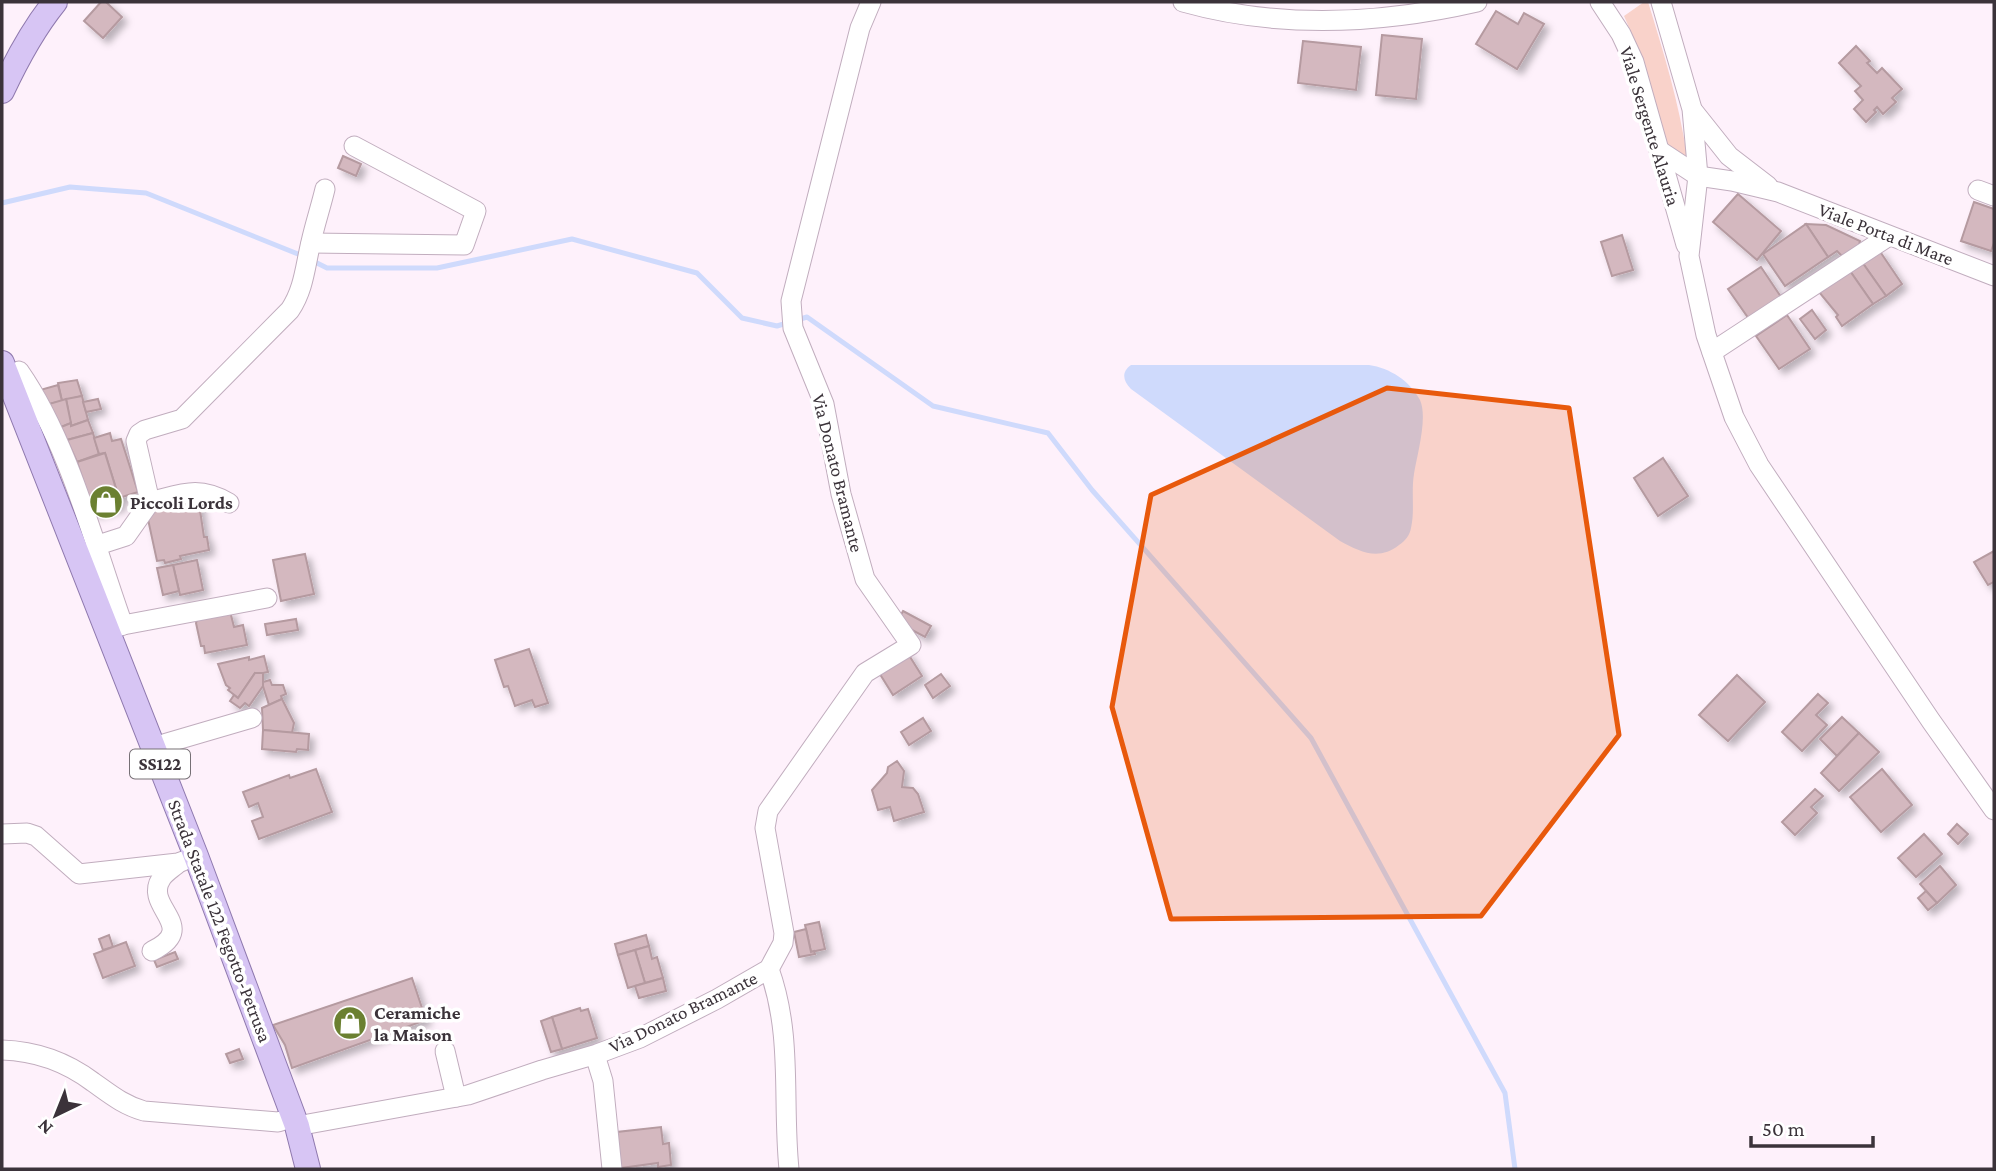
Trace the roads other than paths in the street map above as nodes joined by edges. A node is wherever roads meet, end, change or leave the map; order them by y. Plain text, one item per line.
1 (55, 2) edge
2 (871, 2) edge
3 (1183, 2) edge
4 (1477, 2) edge
5 (1661, 2) edge
6 (1601, 5) edge
7 (2, 92) edge
8 (1692, 109) junction
9 (354, 146) dead end
10 (1660, 151) junction
11 (1698, 176) junction
12 (1732, 181) junction
13 (325, 189) dead end
14 (1778, 192) junction
15 (1693, 219) junction
16 (1889, 236) junction
17 (311, 243) junction
18 (1689, 256) junction
19 (1994, 276) edge
20 (1712, 352) junction
21 (11, 367) edge
22 (150, 502) junction
23 (229, 503) dead end
24 (95, 546) junction
25 (267, 598) dead end
26 (115, 628) junction
27 (252, 718) dead end
28 (153, 747) junction
29 (1994, 810) edge
30 (2, 834) edge
31 (187, 859) junction
32 (152, 951) dead end
33 (769, 969) junction
34 (2, 1050) edge
35 (445, 1051) dead end
36 (595, 1055) junction
37 (456, 1097) junction
38 (295, 1122) junction
39 (308, 1169) edge
40 (612, 1169) edge
41 (789, 1169) edge

1 - 7 main road
2 - 33 street, Via Donato Bramante
3 - 4 street
5 - 8 street
6 - 10 street, Viale Sergente Alauria
8 - 11 street
8 - 14 street
9 - 17 street
10 - 11 street
10 - 18 street, Viale Sergente Alauria
11 - 12 street
11 - 15 street
12 - 14 street
12 - 15 street
13 - 17 street
14 - 16 street, Viale Porta di Mare
15 - 18 street
16 - 19 street, Viale Porta di Mare
16 - 20 street
17 - 22 street
18 - 20 street, Viale Sergente Alauria
20 - 29 street, Viale Sergente Alauria
21 - 24 street
21 - 26 main road, Strada Statale 122 Fegotto-Petrusa / SS122
22 - 23 street
22 - 24 street
24 - 26 street
25 - 26 street
26 - 28 main road, Strada Statale 122 Fegotto-Petrusa / SS122
27 - 28 street
28 - 31 main road, Strada Statale 122 Fegotto-Petrusa / SS122
30 - 31 street
31 - 32 street
31 - 38 main road, Strada Statale 122 Fegotto-Petrusa / SS122
33 - 36 street, Via Donato Bramante
33 - 41 street
34 - 38 street, Via Donato Bramante
35 - 37 street
36 - 37 street, Via Donato Bramante
36 - 40 street
37 - 38 street, Via Donato Bramante
38 - 39 main road, Strada Statale 122 Fegotto-Petrusa / SS122

